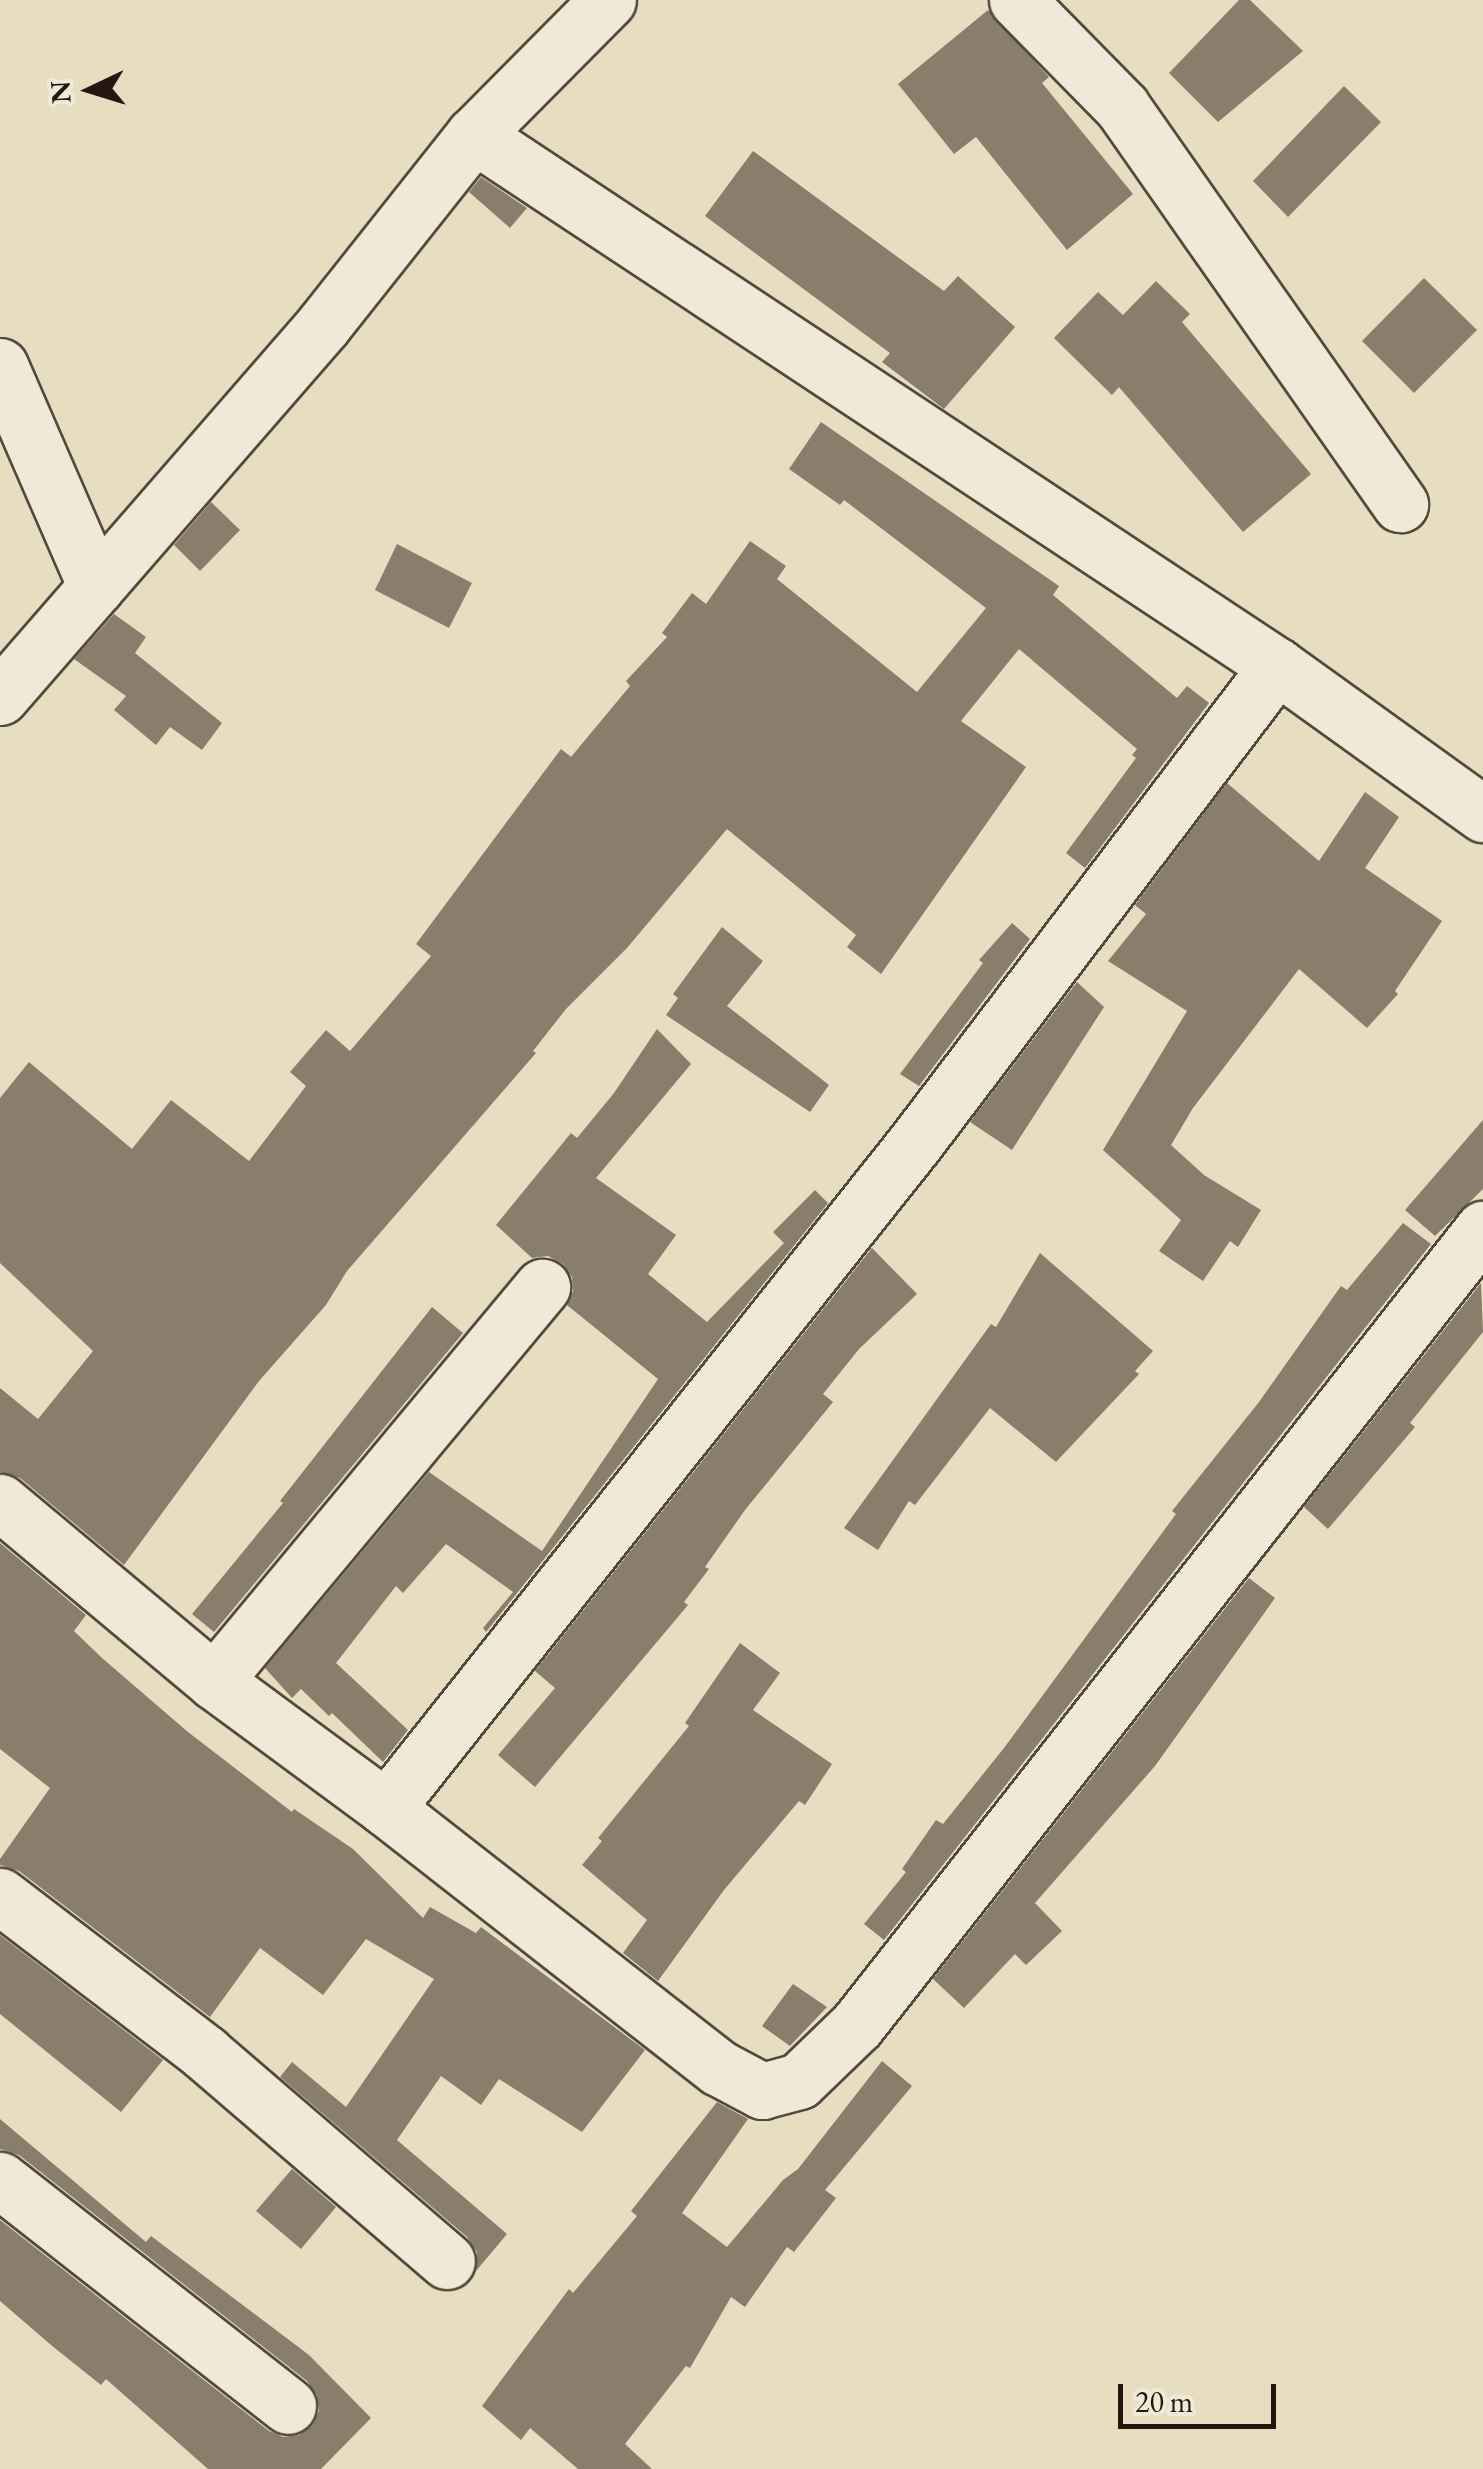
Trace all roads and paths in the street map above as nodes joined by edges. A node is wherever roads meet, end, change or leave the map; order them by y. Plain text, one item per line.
1 (608, 0) edge
2 (1017, 0) edge
3 (474, 135) junction
4 (0, 366) edge
5 (1400, 504) dead end
6 (96, 587) junction
7 (1277, 666) junction
8 (0, 697) edge
9 (1483, 814) edge
10 (1483, 1229) edge
11 (542, 1287) dead end
12 (0, 1502) edge
13 (214, 1681) junction
14 (386, 1808) junction
15 (0, 1896) edge
16 (0, 2180) edge
17 (447, 2261) dead end
18 (288, 2406) dead end

1 - 3 street
2 - 5 street
3 - 6 street
3 - 7 street
4 - 6 street
6 - 8 street
7 - 9 street
7 - 14 street
10 - 14 street
11 - 13 street
12 - 13 street
13 - 14 street
15 - 17 street
16 - 18 street

